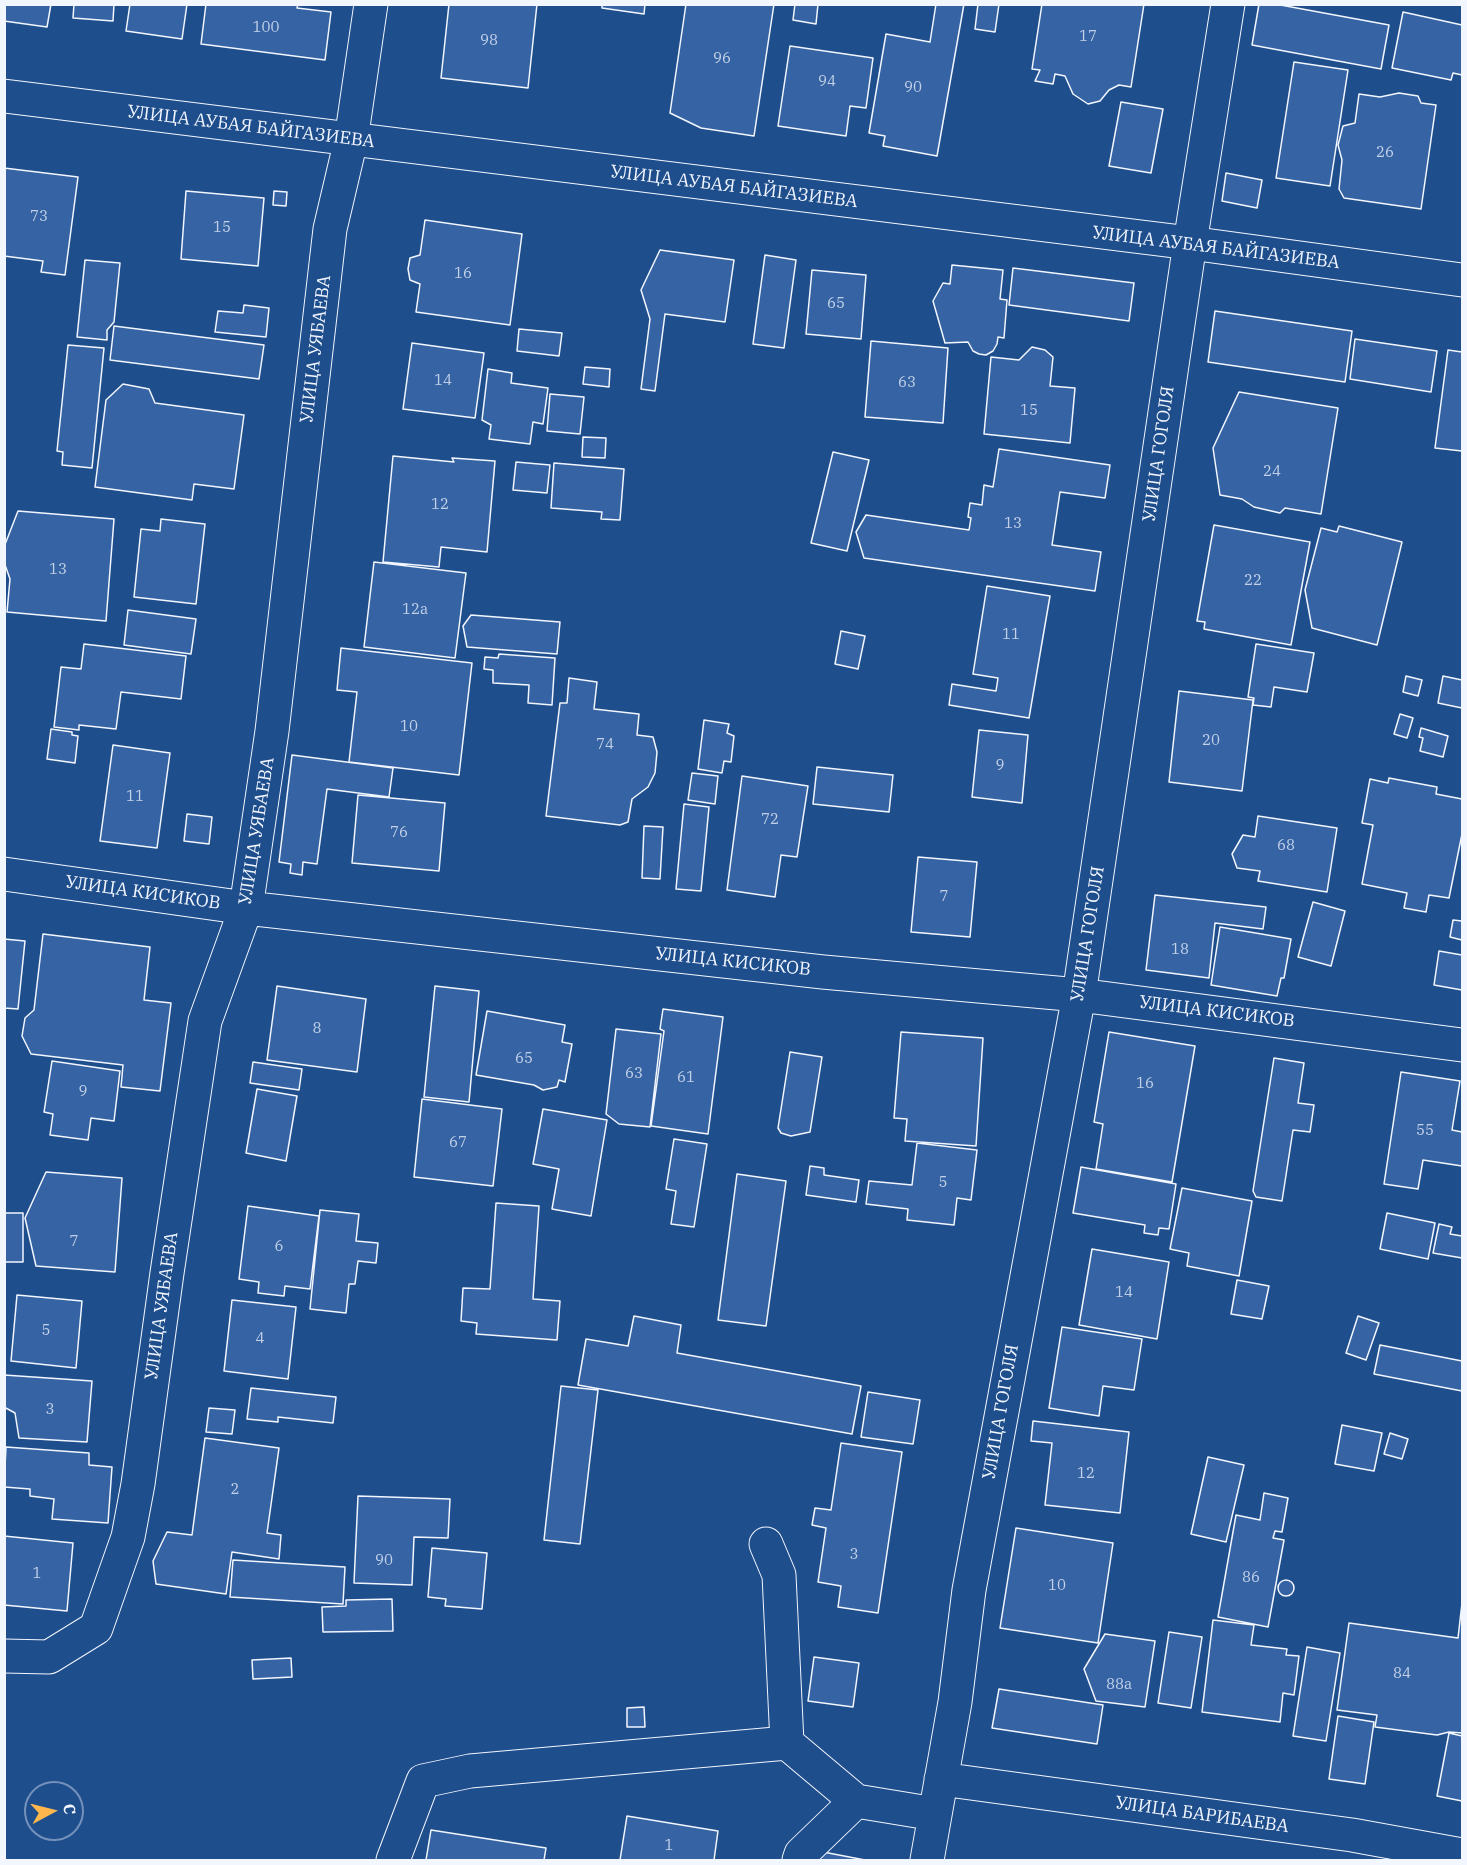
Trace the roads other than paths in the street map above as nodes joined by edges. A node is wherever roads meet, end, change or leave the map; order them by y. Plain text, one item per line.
1 (371, 4) edge
2 (1228, 4) edge
3 (4, 96) edge
4 (351, 140) junction
5 (1190, 243) junction
6 (1462, 280) edge
7 (4, 874) edge
8 (246, 908) junction
9 (1079, 995) junction
10 (1462, 1045) edge
11 (766, 1544) dead end
12 (4, 1656) edge
13 (787, 1743) junction
14 (941, 1779) junction
15 (856, 1801) junction
16 (935, 1814) junction
17 (1462, 1855) edge
18 (393, 1860) edge
19 (799, 1860) edge
20 (927, 1860) edge

1 - 4 street, УЛИЦА УЯБАЕВА
2 - 5 street, УЛИЦА ГОГОЛЯ
3 - 4 street, УЛИЦА АУБАЯ БАЙГАЗИЕВА
4 - 5 street, УЛИЦА АУБАЯ БАЙГАЗИЕВА
4 - 8 street, УЛИЦА УЯБАЕВА
5 - 6 street, УЛИЦА АУБАЯ БАЙГАЗИЕВА
5 - 9 street, УЛИЦА ГОГОЛЯ
7 - 8 street, УЛИЦА КИСИКОВ
8 - 9 street, УЛИЦА КИСИКОВ
8 - 12 street, УЛИЦА УЯБАЕВА
9 - 10 street, УЛИЦА КИСИКОВ
9 - 14 street, УЛИЦА ГОГОЛЯ
11 - 13 street
13 - 15 street
13 - 18 street
14 - 16 street, УЛИЦА ГОГОЛЯ
14 - 17 street, УЛИЦА БАРИБАЕВА
15 - 16 street
15 - 19 street
16 - 20 street, УЛИЦА ГОГОЛЯ

